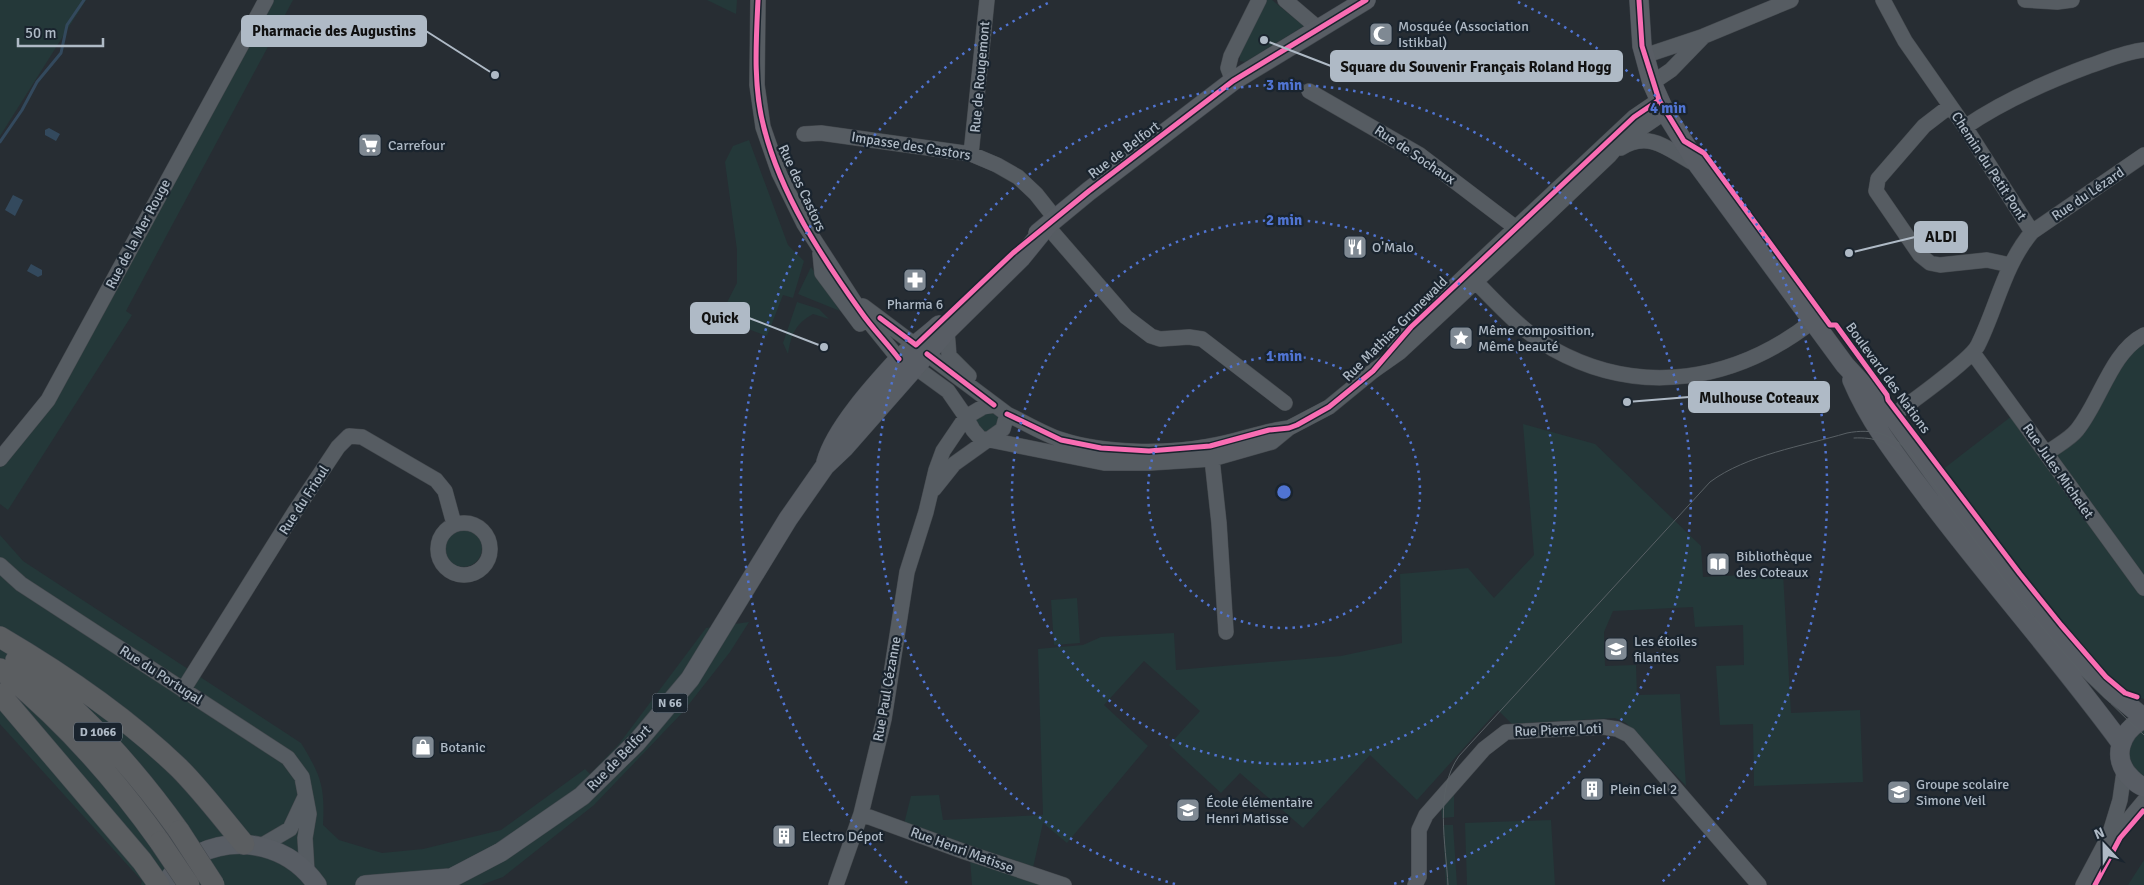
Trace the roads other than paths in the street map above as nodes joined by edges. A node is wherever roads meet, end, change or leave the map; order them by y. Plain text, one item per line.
1 (266, 0) edge
2 (758, 0) edge
3 (987, 0) edge
4 (1259, 0) edge
5 (1285, 0) edge
6 (1366, 0) edge
7 (1639, 0) edge
8 (1791, 0) edge
9 (1884, 0) edge
10 (2025, 0) edge
11 (2072, 0) edge
12 (1319, 30) junction
13 (1704, 36) junction
14 (2144, 50) edge
15 (1644, 56) junction
16 (1233, 80) junction
17 (1309, 91) dead end
18 (1658, 98) junction
19 (1950, 106) junction
20 (1965, 126) junction
21 (804, 134) dead end
22 (971, 154) junction
23 (2144, 155) edge
24 (1609, 156) junction
25 (1698, 165) junction
26 (1051, 222) junction
27 (1516, 228) junction
28 (2032, 232) junction
29 (820, 251) junction
30 (2010, 265) junction
31 (1472, 278) junction
32 (855, 302) junction
33 (1814, 322) junction
34 (946, 331) junction
35 (2144, 335) edge
36 (1973, 353) junction
37 (909, 359) junction
38 (1846, 365) junction
39 (973, 389) junction
40 (1285, 403) dead end
41 (994, 405) junction
42 (1006, 414) junction
43 (1892, 416) junction
44 (966, 417) junction
45 (1875, 426) junction
46 (988, 440) junction
47 (1211, 453) junction
48 (2047, 453) junction
49 (0, 460) edge
50 (825, 466) junction
51 (931, 492) junction
52 (454, 524) dead end
53 (0, 565) edge
54 (2144, 588) edge
55 (1226, 632) dead end
56 (0, 636) edge
57 (0, 648) edge
58 (0, 669) edge
59 (184, 690) junction
60 (0, 694) edge
61 (2144, 718) edge
62 (2121, 743) junction
63 (2124, 772) junction
64 (2144, 787) edge
65 (306, 796) junction
66 (2144, 801) edge
67 (861, 814) junction
68 (2109, 836) junction
69 (253, 845) junction
70 (444, 881) edge
71 (316, 882) edge
72 (159, 885) edge
73 (164, 885) edge
74 (189, 885) edge
75 (214, 885) edge
76 (364, 885) edge
77 (836, 885) edge
78 (1064, 885) edge
79 (1415, 885) edge
80 (1759, 885) edge
81 (2083, 885) edge

1 - 49 street, Rue de la Mer Rouge
2 - 29 street, Rue des Castors
3 - 22 street, Rue de Rougemont
4 - 16 street
5 - 12 street
6 - 12 main road, Rue de Belfort / N 66
7 - 15 main road, Boulevard des Nations
8 - 13 street
9 - 19 street, Chemin du Petit Pont
10 - 11 street
12 - 16 main road, Rue de Belfort / N 66
13 - 15 street
13 - 18 street
14 - 20 street
15 - 18 main road, Boulevard des Nations
16 - 26 main road, Rue de Belfort / N 66
17 - 27 street, Rue de Sochaux
18 - 24 street, Rue Mathias Grunewald
18 - 25 main road, Boulevard des Nations
18 - 27 street, Rue Mathias Grunewald
19 - 20 street, Chemin du Petit Pont
19 - 30 street
20 - 28 street, Chemin du Petit Pont
21 - 22 street, Impasse des Castors
22 - 26 street, Impasse des Castors
23 - 28 street, Rue du Lézard
24 - 25 street, Rue Mathias Grunewald
24 - 31 street, Rue Mathias Grunewald
25 - 33 main road, Boulevard des Nations
26 - 34 main road, Rue de Belfort / N 66
26 - 37 main road, Rue de Belfort / N 66
26 - 40 street, Impasse des Castors
27 - 31 street, Rue Mathias Grunewald
28 - 30 street, Chemin du Petit Pont
29 - 32 street, Rue des Castors
29 - 37 street
30 - 36 street, Chemin du Petit Pont
31 - 33 street
31 - 47 street, Rue Mathias Grunewald
32 - 37 street, Rue des Castors
32 - 37 street, Rue des Castors
33 - 38 main road, Boulevard des Nations
34 - 37 main road, Rue de Belfort / N 66
34 - 39 street
35 - 48 street
36 - 43 street, Chemin du Petit Pont
36 - 48 street, Rue Jules Michelet
37 - 39 street
37 - 44 street
37 - 50 main road, Rue de Belfort / N 66
37 - 50 main road, Rue de Belfort / N 66
38 - 43 main road, Boulevard des Nations
38 - 45 main road, Boulevard des Nations
39 - 41 street
41 - 42 street
41 - 44 street
42 - 46 street
42 - 47 street, Rue Mathias Grunewald
43 - 45 street, Chemin du Petit Pont
43 - 61 main road, Boulevard des Nations
44 - 46 street
44 - 51 street, Rue Paul Cézanne
45 - 62 main road, Boulevard des Nations
46 - 47 street, Rue Mathias Grunewald
46 - 51 street, Rue Paul Cézanne
47 - 55 street
48 - 54 street, Rue Jules Michelet
50 - 70 main road, Rue de Belfort / N 66
51 - 67 street, Rue Paul Cézanne
52 - 59 street, Rue du Frioul
53 - 59 street, Rue du Portugal
56 - 69 highway
57 - 75 highway, D 1066, bridge
58 - 74 highway, D 1066, bridge
59 - 65 street, Rue du Portugal
60 - 72 highway
61 - 62 main road
62 - 63 main road
63 - 64 main road
63 - 68 street
65 - 69 street
65 - 71 street, Rue du Portugal
66 - 68 street
67 - 77 street, Rue Paul Cézanne
67 - 78 street, Rue Henri Matisse
68 - 81 street
69 - 71 main road
69 - 73 main road
70 - 76 main road, Rue de Belfort / N 66
79 - 80 street, Rue Pierre Loti

